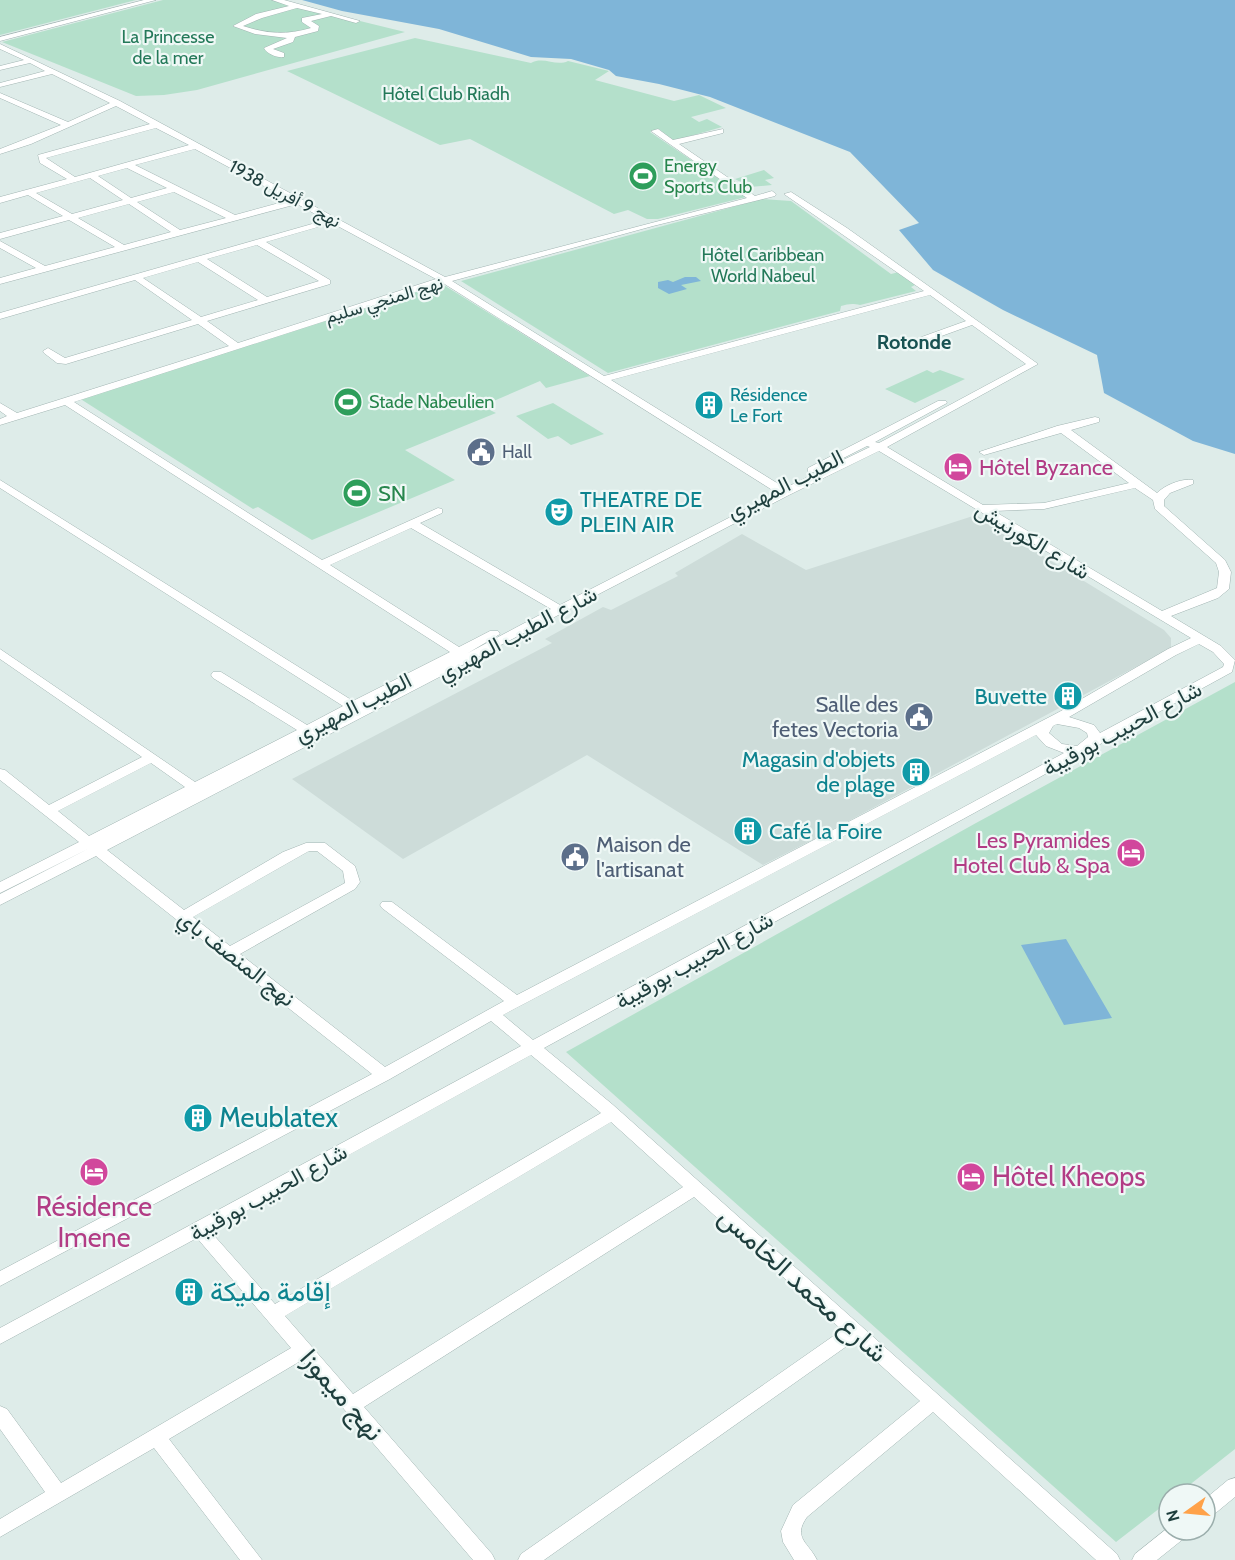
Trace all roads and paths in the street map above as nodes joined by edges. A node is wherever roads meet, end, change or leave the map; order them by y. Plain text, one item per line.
1 (152, 0) edge
2 (276, 0) edge
3 (295, 6) junction
4 (328, 15) junction
5 (357, 21) dead end
6 (292, 36) junction
7 (0, 39) edge
8 (0, 46) edge
9 (281, 55) dead end
10 (30, 61) junction
11 (0, 68) edge
12 (52, 71) junction
13 (0, 85) edge
14 (0, 94) edge
15 (121, 106) junction
16 (66, 124) junction
17 (156, 125) junction
18 (655, 131) dead end
19 (720, 131) dead end
20 (671, 143) junction
21 (196, 146) junction
22 (2, 150) edge
23 (128, 165) junction
24 (91, 175) junction
25 (75, 180) junction
26 (174, 189) junction
27 (29, 192) junction
28 (753, 198) junction
29 (0, 200) edge
30 (130, 201) junction
31 (298, 201) junction
32 (69, 218) junction
33 (232, 218) junction
34 (333, 220) junction
35 (178, 233) junction
36 (0, 236) edge
37 (260, 242) junction
38 (0, 243) edge
39 (123, 248) junction
40 (200, 259) junction
41 (44, 269) junction
42 (136, 277) junction
43 (444, 280) junction
44 (0, 281) edge
45 (931, 292) junction
46 (265, 300) junction
47 (0, 316) edge
48 (198, 321) junction
49 (973, 322) junction
50 (919, 341) dead end
51 (236, 346) junction
52 (48, 351) dead end
53 (1029, 362) junction
54 (603, 379) junction
55 (66, 400) junction
56 (0, 406) edge
57 (15, 417) junction
58 (1095, 420) dead end
59 (0, 422) edge
60 (1061, 428) junction
61 (867, 442) junction
62 (879, 447) junction
63 (984, 452) dead end
64 (1189, 482) dead end
65 (0, 483) edge
66 (1137, 484) junction
67 (781, 490) junction
68 (1158, 499) junction
69 (980, 508) junction
70 (438, 511) dead end
71 (411, 524) junction
72 (321, 564) junction
73 (556, 607) junction
74 (1160, 616) junction
75 (1199, 639) junction
76 (0, 653) edge
77 (464, 656) junction
78 (217, 675) dead end
79 (358, 710) junction
80 (1048, 723) junction
81 (306, 730) junction
82 (1088, 746) junction
83 (151, 758) junction
84 (0, 773) edge
85 (198, 791) junction
86 (48, 811) junction
87 (93, 846) junction
88 (0, 888) edge
89 (0, 900) edge
90 (387, 905) dead end
91 (184, 916) junction
92 (230, 953) junction
93 (516, 1002) junction
94 (492, 1014) junction
95 (534, 1048) junction
96 (384, 1075) junction
97 (612, 1114) junction
98 (695, 1188) junction
99 (199, 1230) junction
100 (0, 1279) edge
101 (273, 1314) junction
102 (854, 1331) junction
103 (0, 1337) edge
104 (304, 1350) junction
105 (933, 1401) junction
106 (351, 1405) junction
107 (0, 1414) edge
108 (157, 1437) junction
109 (1235, 1487) edge
110 (58, 1495) junction
111 (1217, 1501) edge
112 (0, 1529) edge
113 (1165, 1542) edge
114 (252, 1560) edge
115 (485, 1560) edge
116 (528, 1560) edge
117 (807, 1560) edge
118 (1110, 1560) edge
119 (1142, 1560) edge

1 - 7 street
2 - 3 street
3 - 4 street
3 - 6 street
4 - 5 street
4 - 6 street
6 - 9 street
8 - 10 street, نهج 9 أفريل 1938
10 - 11 street
10 - 12 street, نهج 9 أفريل 1938
12 - 13 street
12 - 15 street, نهج 9 أفريل 1938
14 - 16 street
15 - 16 street
15 - 17 street, نهج 9 أفريل 1938
16 - 22 street
17 - 21 street, نهج 9 أفريل 1938
17 - 25 street
18 - 20 street
19 - 20 street
20 - 28 street
21 - 23 street
21 - 31 street, نهج 9 أفريل 1938
23 - 24 street
23 - 26 street
24 - 25 street
24 - 30 street
25 - 27 street
26 - 30 street
26 - 33 street
27 - 29 street
27 - 32 street
28 - 43 street, نهج المنجي سليم
28 - 45 street, نهج المنجي سليم
30 - 32 street
30 - 35 street
31 - 33 street
31 - 34 street, نهج 9 أفريل 1938
32 - 36 street
32 - 39 street
33 - 35 street
34 - 37 street
34 - 43 street, نهج 9 أفريل 1938
35 - 39 street
37 - 40 street
37 - 46 street
38 - 41 street
39 - 41 street
40 - 42 street
40 - 46 street
41 - 44 street
42 - 47 street
42 - 48 street
43 - 51 street, نهج المنجي سليم
43 - 54 street, نهج 9 أفريل 1938
45 - 49 street
45 - 54 street
46 - 48 street
48 - 51 street
48 - 52 street
49 - 50 street
49 - 53 street
51 - 55 street, نهج المنجي سليم
53 - 61 street, الطيب المهيري
53 - 62 street, شارع الطيب المهيري
54 - 67 street, نهج 9 أفريل 1938
55 - 57 street, نهج المنجي سليم
55 - 72 street
56 - 57 street
57 - 59 street, نهج المنجي سليم
58 - 60 street
60 - 63 street
60 - 66 street
61 - 62 street, شارع الكورنيش
61 - 67 street, الطيب المهيري
62 - 67 street, شارع الطيب المهيري
62 - 69 street, شارع الكورنيش
64 - 68 street
65 - 79 street
66 - 68 street
66 - 69 street
67 - 73 street, شارع الطيب المهيري
68 - 74 street
69 - 74 street, شارع الكورنيش
70 - 71 street
71 - 72 street
71 - 73 street
72 - 77 street
73 - 77 street, شارع الطيب المهيري
74 - 75 street, شارع الكورنيش
75 - 80 street, شارع الحبيب بورقيبة
75 - 82 street, شارع الحبيب بورقيبة
76 - 83 street
77 - 79 street, شارع الطيب المهيري
78 - 81 street
79 - 81 street, الطيب المهيري
79 - 85 street, شارع الطيب المهيري
80 - 82 street
80 - 82 street
80 - 93 street, شارع الحبيب بورقيبة
81 - 85 street, الطيب المهيري
82 - 95 street, شارع الحبيب بورقيبة
83 - 85 street
83 - 86 street
84 - 86 street, نهج المنصف باي
85 - 87 street, شارع الطيب المهيري
86 - 87 street, نهج المنصف باي
87 - 88 street
87 - 89 street, شارع الطيب المهيري
87 - 91 street, نهج المنصف باي
90 - 93 street
91 - 92 street, نهج المنصف باي
91 - 92 street
92 - 96 street, نهج المنصف باي
93 - 94 street, شارع الحبيب بورقيبة
94 - 95 street, شارع محمد الخامس
94 - 96 street, شارع الحبيب بورقيبة
95 - 97 street, شارع محمد الخامس
95 - 99 street, شارع الحبيب بورقيبة
96 - 100 street, شارع الحبيب بورقيبة
97 - 98 street, شارع محمد الخامس
97 - 101 street
98 - 102 street, شارع محمد الخامس
98 - 106 street
99 - 101 street, نهج ميموزا
99 - 103 street, شارع الحبيب بورقيبة
101 - 104 street, نهج ميموزا
102 - 105 street, شارع محمد الخامس
102 - 116 street
104 - 106 street, نهج ميموزا
104 - 108 street
105 - 117 street
105 - 118 street, شارع محمد الخامس
106 - 115 street, نهج ميموزا
107 - 110 street
108 - 110 street
108 - 114 street
109 - 111 street
110 - 112 street
113 - 119 street

